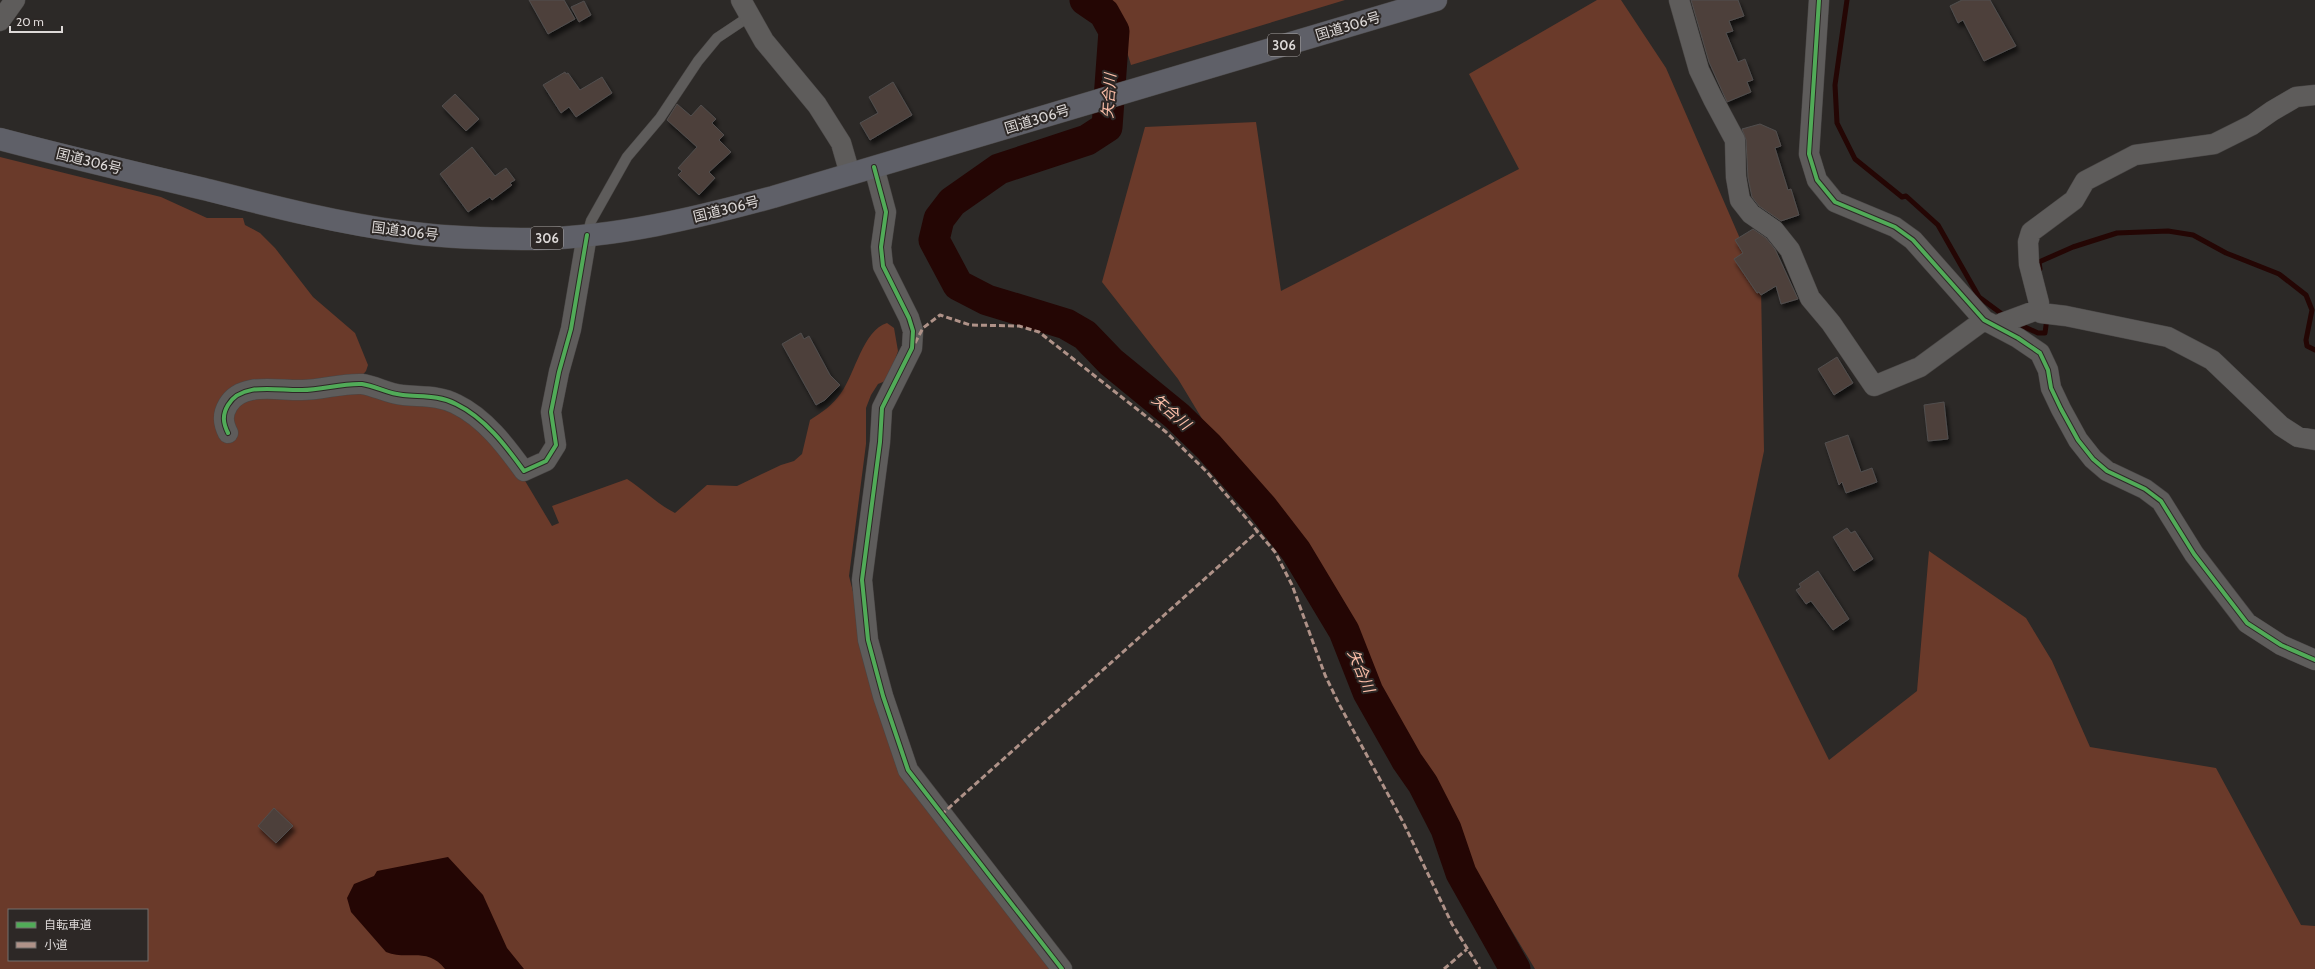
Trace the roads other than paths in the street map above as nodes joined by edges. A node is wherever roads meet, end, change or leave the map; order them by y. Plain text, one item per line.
1 (15, 0) edge
2 (1436, 0) edge
3 (1679, 0) edge
4 (1819, 0) edge
5 (745, 8) edge
6 (0, 21) edge
7 (2315, 95) edge
8 (0, 139) edge
9 (874, 167) junction
10 (850, 174) junction
11 (587, 235) junction
12 (2038, 313) junction
13 (1995, 324) junction
14 (228, 433) dead end
15 (2315, 440) edge
16 (2315, 660) edge
17 (1062, 969) edge

1 - 6 street
2 - 9 highway, 国道306号 / 306
3 - 13 street
4 - 13 street
5 - 10 street
5 - 11 lane
7 - 12 street
8 - 11 highway, 国道306号 / 306
9 - 10 highway, 国道306号 / 306
9 - 17 street
10 - 11 highway, 国道306号 / 306
11 - 14 street
12 - 13 street
12 - 15 street
13 - 16 street

